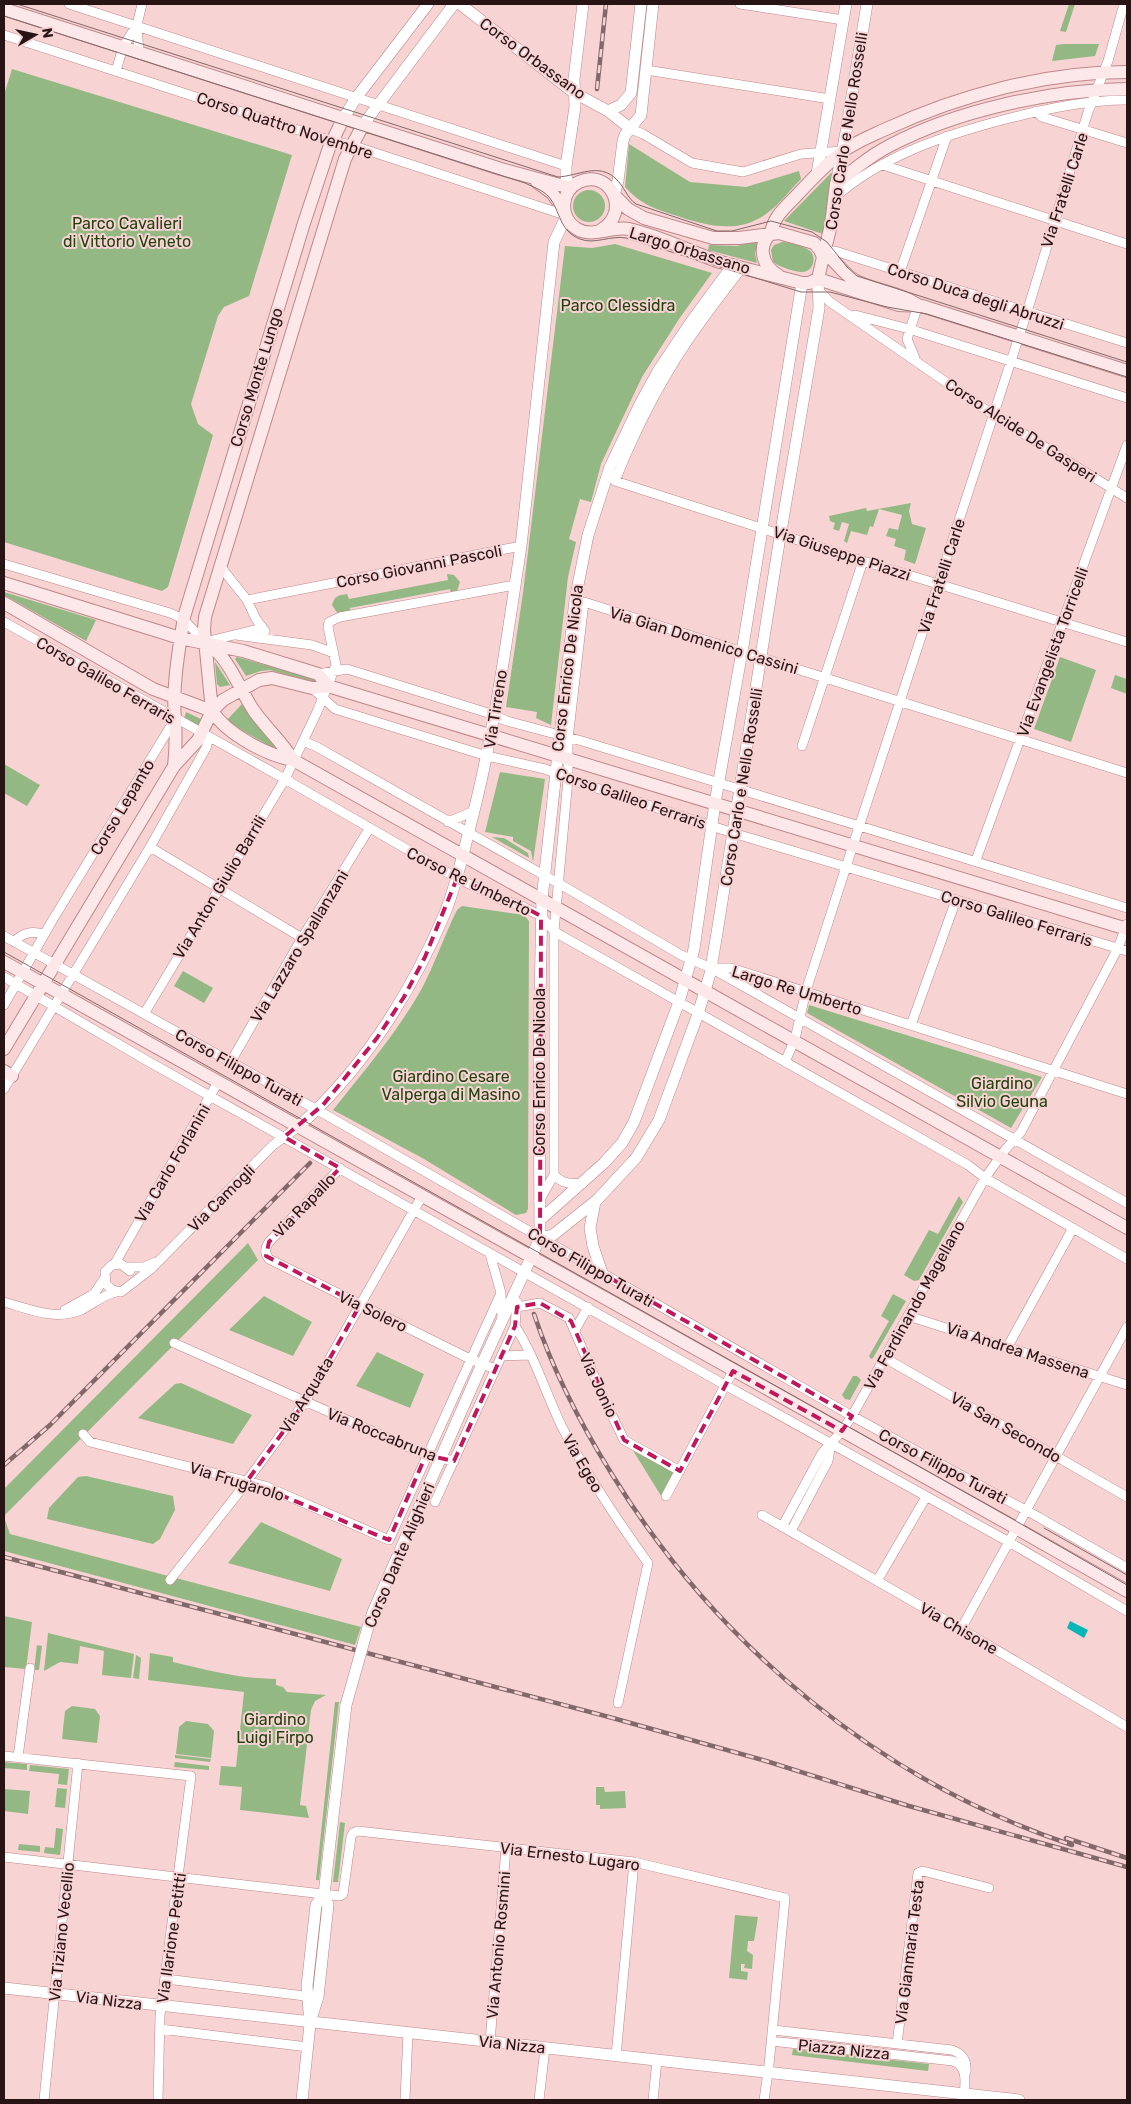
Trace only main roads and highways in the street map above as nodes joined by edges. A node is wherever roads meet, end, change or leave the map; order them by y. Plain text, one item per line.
1 (4, 9) edge
2 (1127, 72) edge
3 (1127, 89) edge
4 (343, 119) junction
5 (363, 125) junction
6 (531, 178) junction
7 (571, 188) junction
8 (614, 196) junction
9 (778, 214) junction
10 (564, 217) junction
11 (601, 230) junction
12 (771, 233) junction
13 (745, 237) junction
14 (826, 252) junction
15 (778, 276) junction
16 (815, 288) junction
17 (918, 305) junction
18 (1127, 371) edge
19 (4, 583) edge
20 (4, 604) edge
21 (180, 638) junction
22 (205, 642) junction
23 (328, 686) junction
24 (241, 690) junction
25 (176, 699) junction
26 (212, 711) junction
27 (175, 719) joint
28 (293, 760) junction
29 (174, 766) junction
30 (1127, 927) edge
31 (4, 962) edge
32 (39, 990) junction
33 (705, 991) joint
34 (4, 1049) edge
35 (1127, 1228) edge
36 (1127, 1592) edge

1 - 4 main road, Corso Quattro Novembre
2 - 9 main road, Corso Carlo e Nello Rosselli
3 - 14 main road, Corso Carlo e Nello Rosselli
4 - 5 main road, Corso Quattro Novembre
4 - 21 main road, Corso Monte Lungo
5 - 6 main road, Corso Quattro Novembre
5 - 22 main road, Corso Monte Lungo
6 - 7 main road, Corso Quattro Novembre
6 - 10 main road, Corso Quattro Novembre
7 - 8 main road, Largo Orbassano
7 - 10 main road
8 - 11 main road, Largo Orbassano
8 - 13 main road, Largo Orbassano
9 - 12 main road, Corso Carlo e Nello Rosselli
9 - 13 main road
10 - 11 main road, Largo Orbassano
11 - 15 main road, Largo Orbassano
12 - 13 main road, Largo Orbassano
12 - 14 main road, Largo Orbassano
12 - 15 main road, Largo Orbassano
14 - 16 main road
14 - 17 main road, Corso Duca degli Abruzzi
15 - 16 main road, Largo Orbassano
16 - 17 main road, Corso Duca degli Abruzzi
17 - 18 main road, Corso Duca degli Abruzzi
19 - 21 main road
20 - 25 main road, Corso Galileo Ferraris
21 - 22 main road
21 - 25 main road, Corso Monte Lungo
22 - 23 main road
22 - 24 main road
22 - 26 main road, Corso Monte Lungo
23 - 24 main road
23 - 30 main road, Corso Galileo Ferraris
24 - 26 main road
24 - 28 main road
25 - 26 main road, Corso Galileo Ferraris
25 - 27 main road, Corso Monte Lungo
26 - 28 main road
26 - 29 main road, Corso Lepanto
27 - 29 main road, Corso Lepanto
28 - 33 main road, Corso Re Umberto
29 - 32 main road, Corso Lepanto
31 - 32 main road, Corso Filippo Turati
32 - 34 main road, Corso Lepanto
32 - 36 main road, Corso Filippo Turati
33 - 35 main road, Largo Re Umberto

